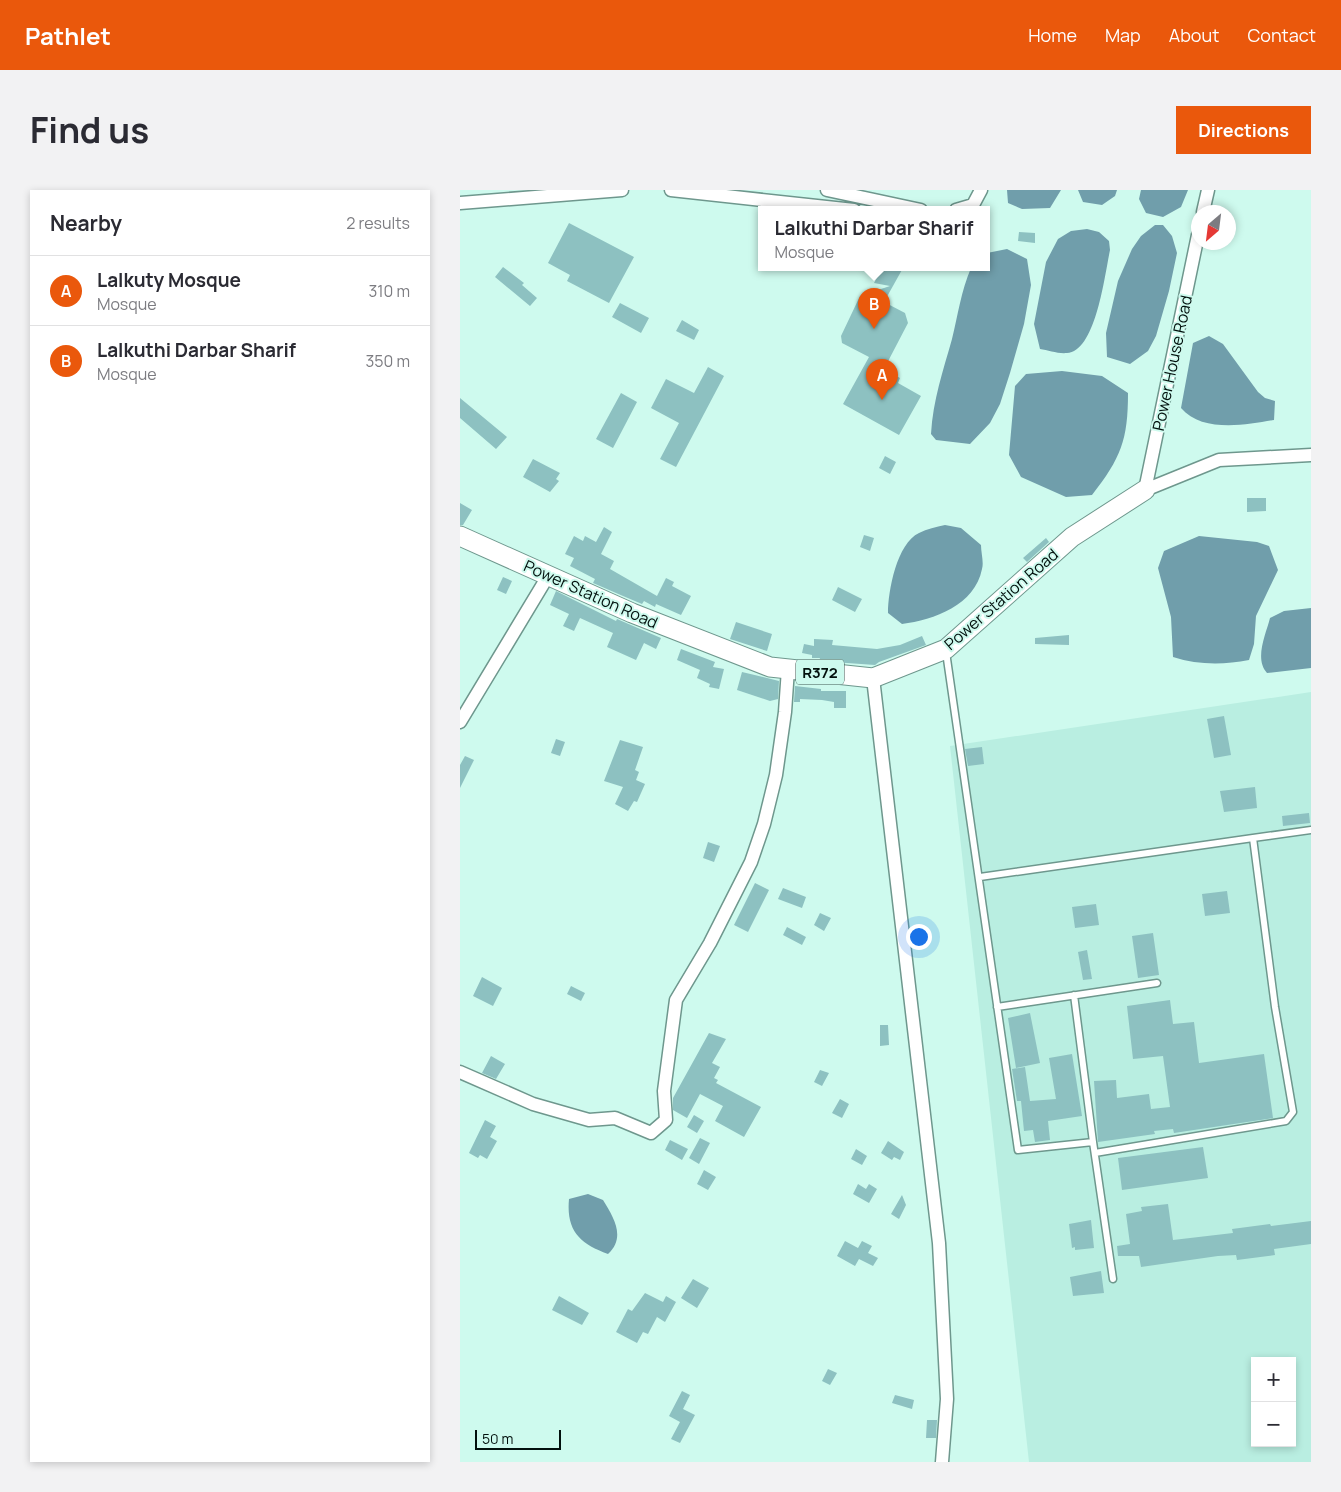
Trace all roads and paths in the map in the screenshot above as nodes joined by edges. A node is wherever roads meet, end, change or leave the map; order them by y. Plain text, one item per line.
1 (622, 190) edge
2 (670, 190) edge
3 (827, 190) edge
4 (981, 190) edge
5 (1208, 190) edge
6 (460, 203) edge
7 (1205, 205) edge
8 (817, 206) edge
9 (902, 206) edge
10 (970, 206) edge
11 (1195, 250) edge
12 (1311, 455) edge
13 (1145, 490) junction
14 (460, 536) edge
15 (548, 576) junction
16 (946, 649) junction
17 (788, 669) junction
18 (873, 678) junction
19 (460, 722) edge
20 (1311, 830) edge
21 (1253, 838) junction
22 (980, 877) junction
23 (1157, 983) dead end
24 (1074, 995) junction
25 (997, 1007) junction
26 (460, 1072) edge
27 (1093, 1142) junction
28 (1095, 1153) junction
29 (1113, 1279) dead end
30 (942, 1462) edge

1 - 6 street
2 - 8 street
3 - 9 street
4 - 10 street
5 - 7 street
11 - 13 street, Power House Road
12 - 13 street, Power Station Road
13 - 16 main road, Power Station Road / R372
14 - 15 main road, Power Station Road / R372
15 - 17 main road, Power Station Road / R372
15 - 19 street
16 - 18 main road, Power Station Road / R372
16 - 22 lane
17 - 18 main road, Power Station Road / R372
17 - 26 street
18 - 30 street
20 - 21 lane
21 - 22 lane
21 - 28 lane
22 - 25 lane
23 - 24 lane
24 - 25 lane
24 - 27 lane
25 - 27 lane
27 - 28 lane
28 - 29 lane

